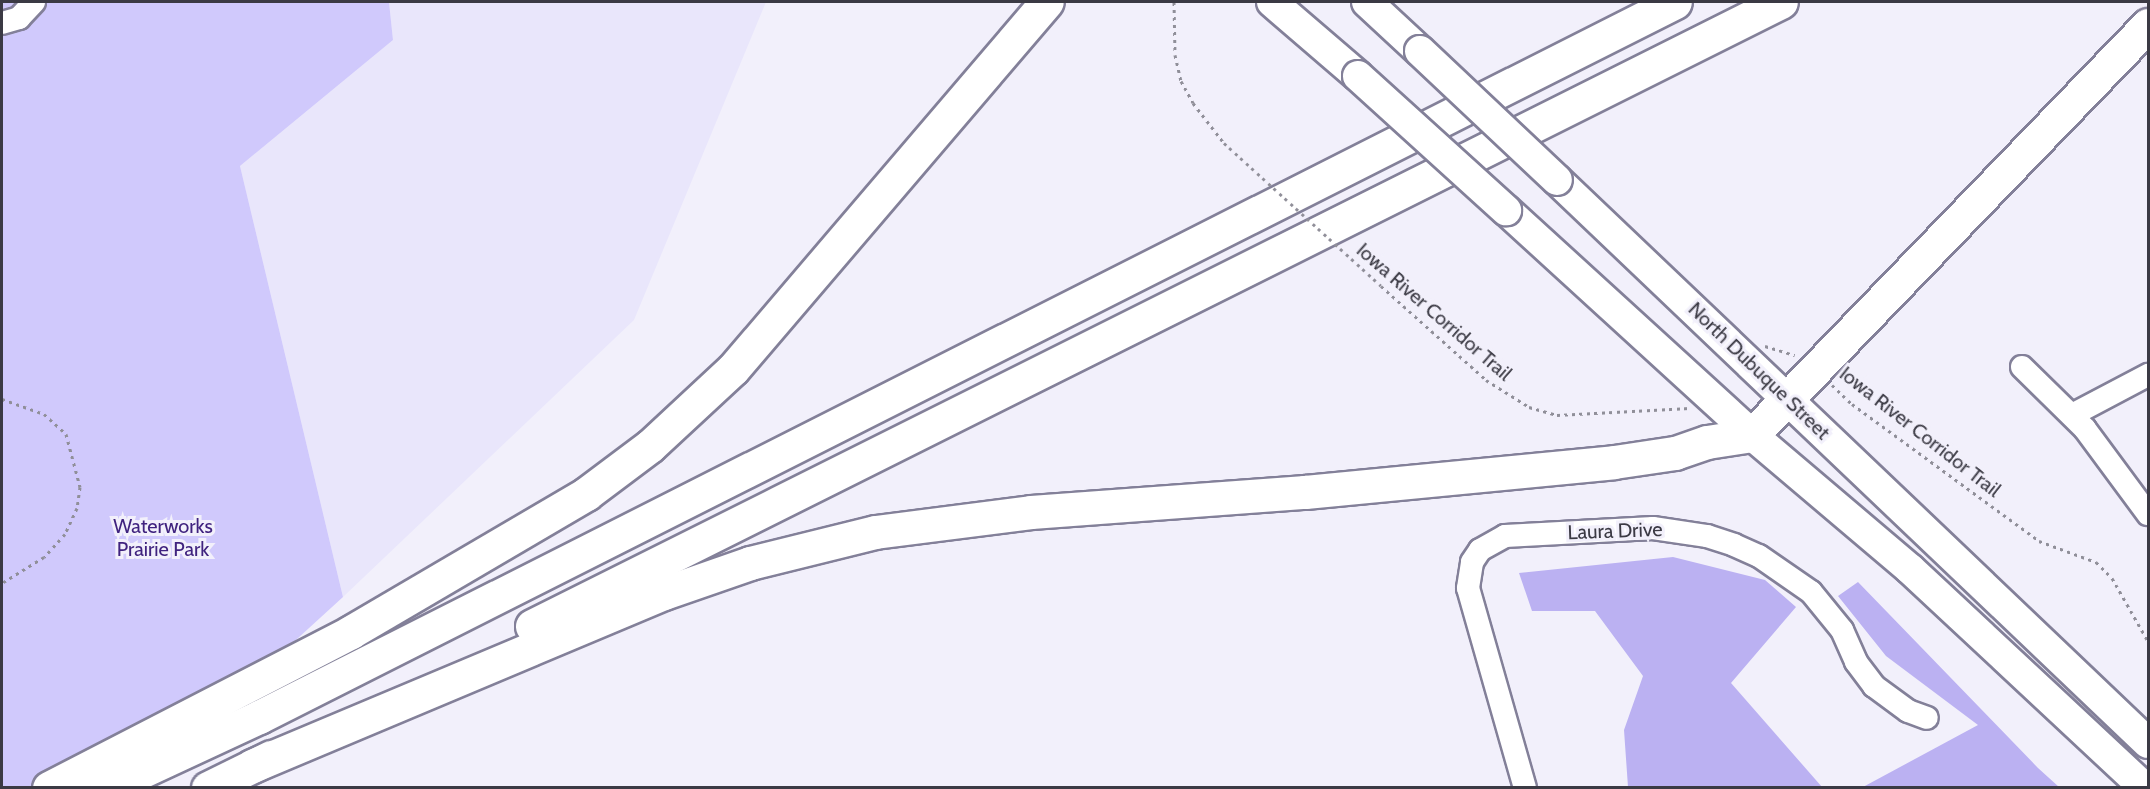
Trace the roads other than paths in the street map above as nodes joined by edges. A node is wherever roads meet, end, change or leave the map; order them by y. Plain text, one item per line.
1 (34, 2) edge
2 (1047, 2) edge
3 (1272, 2) edge
4 (1367, 2) edge
5 (1675, 2) edge
6 (1781, 2) edge
7 (2, 23) edge
8 (2148, 25) edge
9 (2022, 367) dead end
10 (2148, 375) edge
11 (1787, 396) junction
12 (2072, 415) junction
13 (1752, 435) junction
14 (2148, 514) edge
15 (1927, 718) dead end
16 (2148, 743) edge
17 (252, 766) junction
18 (49, 788) edge
19 (106, 788) edge
20 (208, 788) edge
21 (1525, 788) edge
22 (2145, 788) edge

1 - 7 street
2 - 18 highway
3 - 13 main road, bridge
4 - 11 main road, North Dubuque Street, bridge
5 - 19 highway
6 - 17 highway
8 - 11 highway
9 - 12 street
10 - 12 street
11 - 13 highway
11 - 16 main road, North Dubuque Street
12 - 14 street
13 - 17 highway
13 - 22 main road
15 - 21 street, Laura Drive
17 - 20 highway

